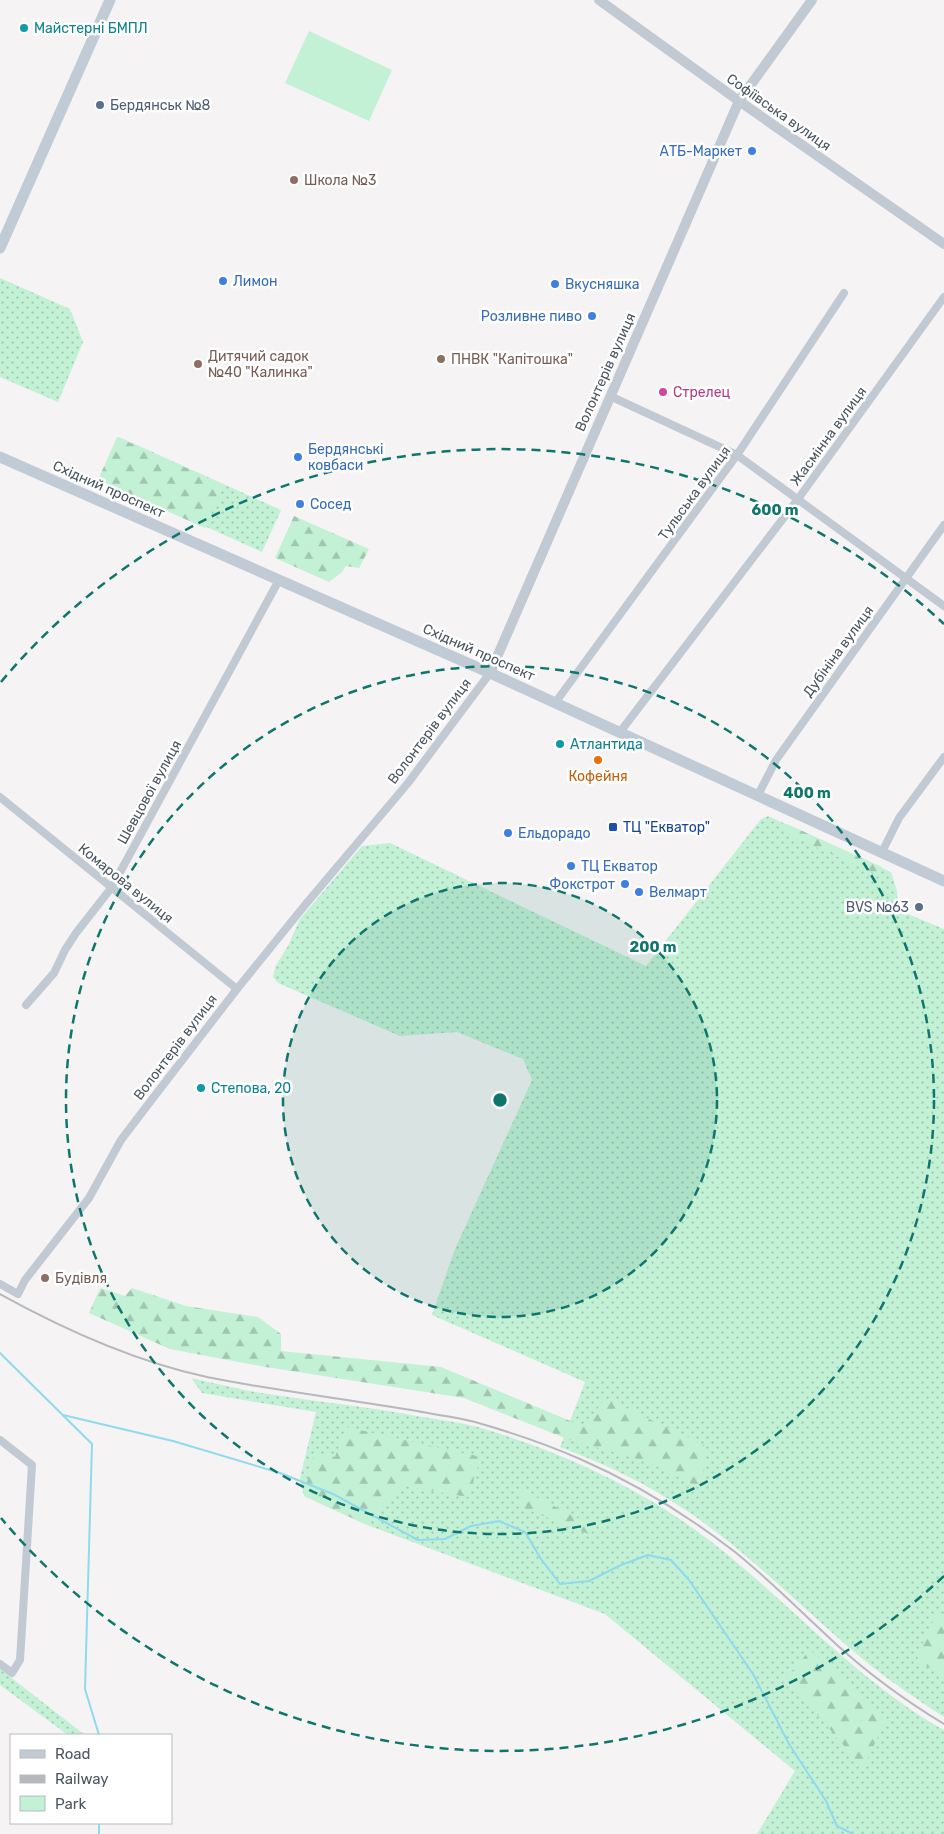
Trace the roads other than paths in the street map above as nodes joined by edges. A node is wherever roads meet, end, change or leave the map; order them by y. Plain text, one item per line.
1 (110, 0) edge
2 (812, 0) edge
3 (604, 2) edge
4 (739, 101) junction
5 (944, 244) edge
6 (0, 248) edge
7 (844, 293) dead end
8 (944, 297) edge
9 (610, 396) junction
10 (738, 455) junction
11 (0, 457) edge
12 (798, 499) junction
13 (944, 525) edge
14 (906, 578) junction
15 (279, 580) junction
16 (944, 606) edge
17 (490, 672) junction
18 (555, 703) junction
19 (620, 732) junction
20 (944, 757) edge
21 (758, 795) junction
22 (0, 797) edge
23 (882, 852) junction
24 (944, 881) edge
25 (112, 887) junction
26 (236, 989) junction
27 (26, 1005) dead end
28 (0, 1284) edge
29 (0, 1440) edge
30 (0, 1664) edge

1 - 6 main road
2 - 4 street, Волонтерів вулиця
3 - 4 street, Софіївська вулиця
4 - 5 street, Софіївська вулиця
4 - 9 street, Волонтерів вулиця
7 - 10 street, Тульська вулиця
8 - 12 street, Жасмінна вулиця
9 - 10 street
9 - 17 street, Волонтерів вулиця
10 - 12 street
10 - 18 street, Тульська вулиця
11 - 15 main road, Східний проспект
12 - 14 street
12 - 19 street, Жасмінна вулиця
13 - 14 street, Дубініна вулиця
14 - 16 street
14 - 21 street, Дубініна вулиця
15 - 17 main road, Східний проспект
15 - 25 street, Шевцової вулиця
17 - 18 main road, Східний проспект
17 - 26 street, Волонтерів вулиця
18 - 19 main road, Східний проспект
19 - 21 main road, Східний проспект
20 - 23 street
21 - 23 main road, Східний проспект
22 - 25 street, Комарова вулиця
23 - 24 main road, Східний проспект
25 - 26 street, Комарова вулиця
25 - 27 street, Шевцової вулиця
26 - 28 street, Волонтерів вулиця
29 - 30 street

